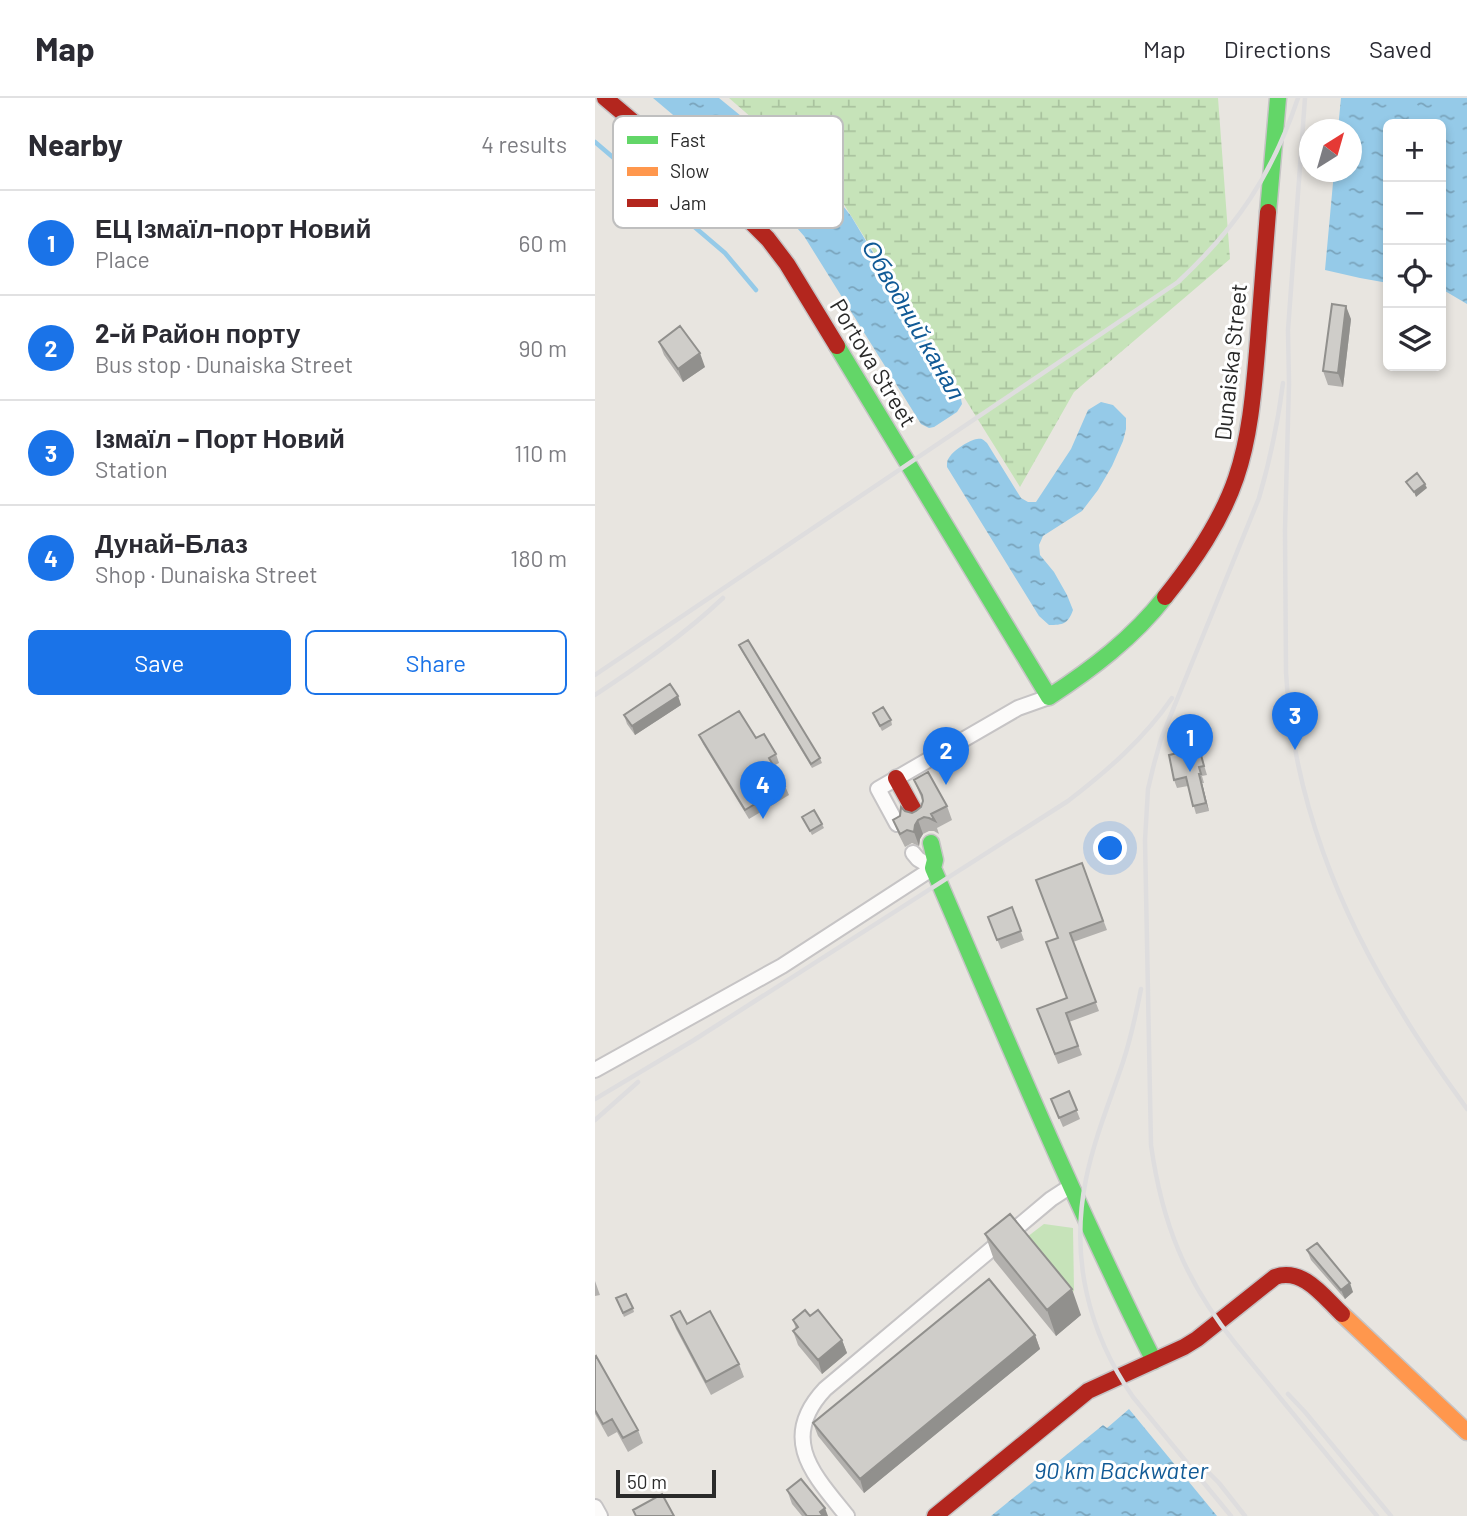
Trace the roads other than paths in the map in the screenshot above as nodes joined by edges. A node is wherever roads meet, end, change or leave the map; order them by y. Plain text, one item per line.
1 (605, 98) edge
2 (1278, 98) edge
3 (626, 116) edge
4 (757, 228) edge
5 (1049, 697) junction
6 (896, 778) junction
7 (916, 814) edge
8 (897, 824) edge
9 (931, 843) dead end
10 (913, 853) dead end
11 (933, 868) junction
12 (595, 1070) edge
13 (1071, 1186) junction
14 (1154, 1361) junction
15 (1467, 1432) edge
16 (595, 1507) edge
17 (600, 1516) edge
18 (847, 1516) edge
19 (935, 1516) edge

1 - 3 street, Portova Street
2 - 5 street, Dunaiska Street
4 - 5 street, Portova Street
5 - 6 street, Dunaiska Street
6 - 7 street
6 - 8 street, Dunaiska Street
9 - 11 street
10 - 11 street
11 - 12 street
11 - 13 street
13 - 14 street
13 - 18 street
14 - 15 street
14 - 19 street
16 - 17 street

